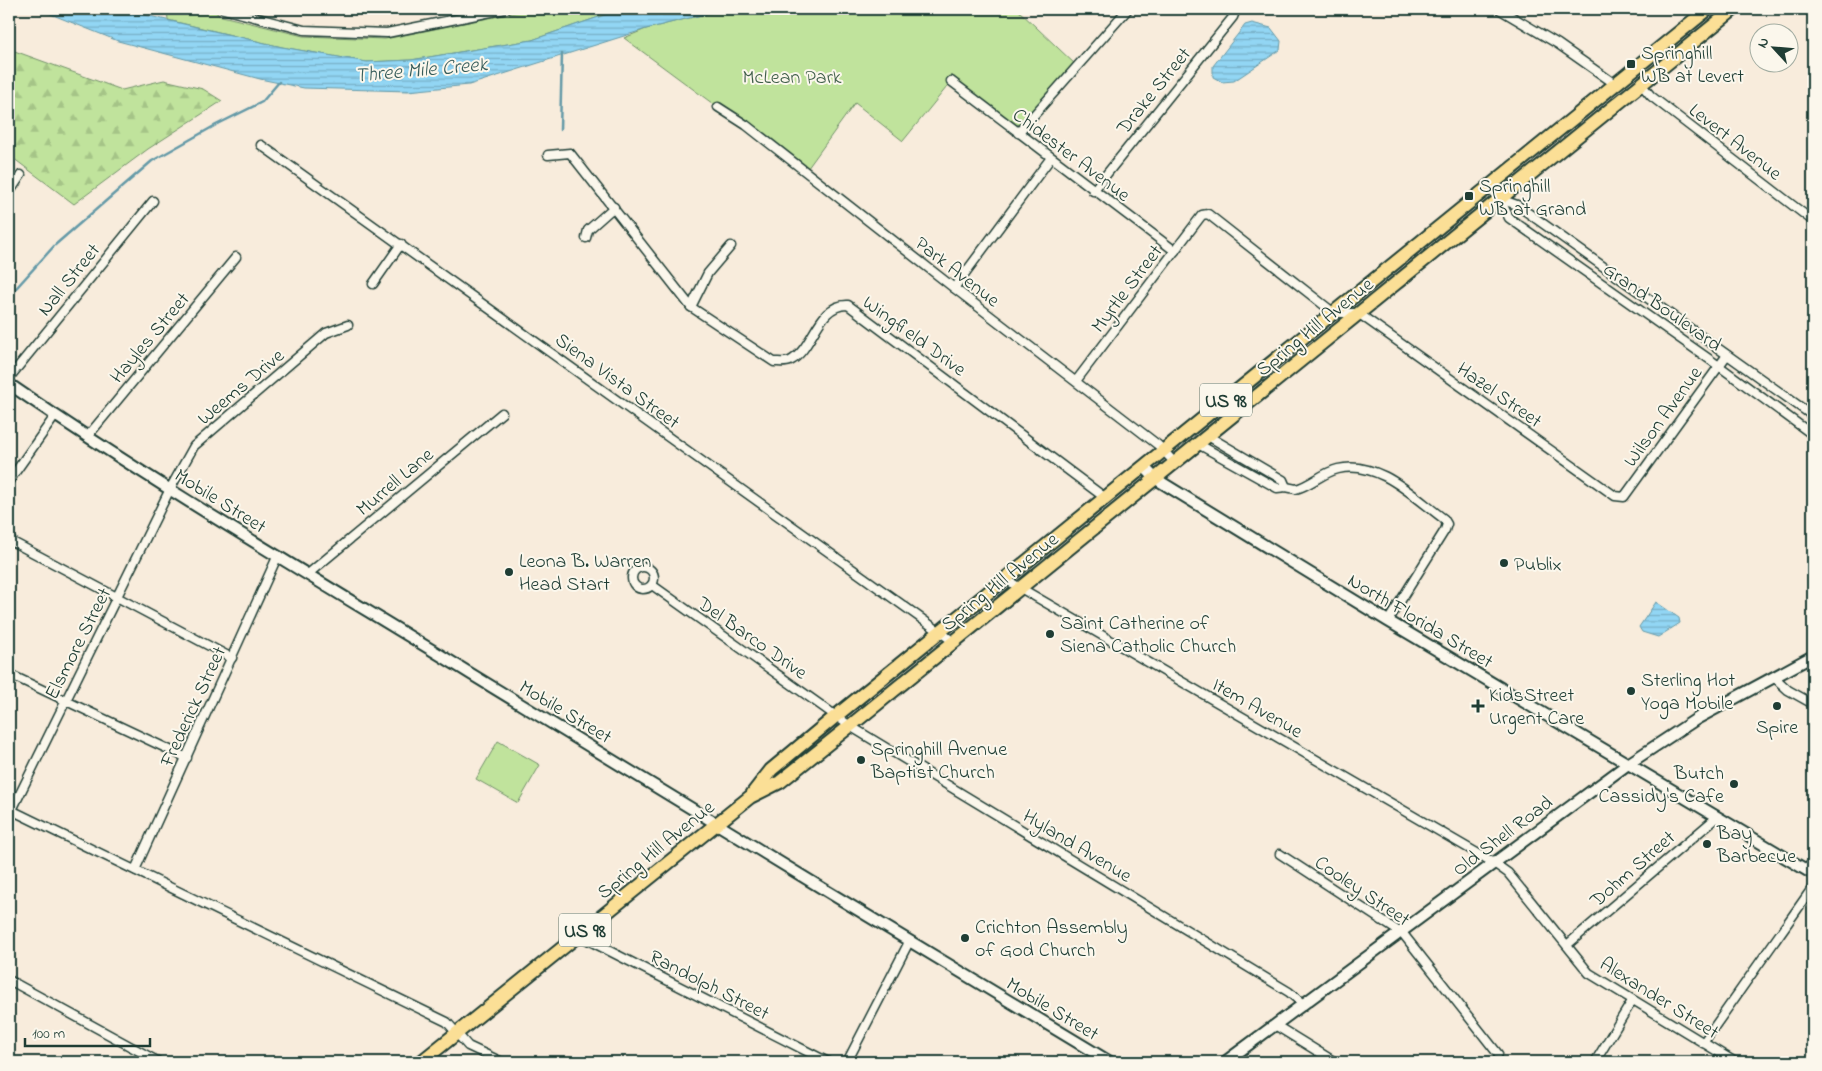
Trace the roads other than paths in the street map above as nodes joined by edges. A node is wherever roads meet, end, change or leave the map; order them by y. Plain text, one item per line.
1 (223, 9) edge
2 (506, 9) edge
3 (1128, 9) edge
4 (1236, 9) edge
5 (1498, 9) edge
6 (1708, 9) edge
7 (1734, 9) edge
8 (466, 13) edge
9 (951, 81) dead end
10 (1615, 84) junction
11 (1641, 84) junction
12 (718, 107) dead end
13 (1018, 133) junction
14 (261, 145) dead end
15 (548, 155) dead end
16 (1050, 158) junction
17 (21, 175) dead end
18 (1489, 187) junction
19 (1093, 191) junction
20 (9, 193) edge
21 (1500, 200) junction
22 (153, 201) dead end
23 (614, 207) junction
24 (1813, 221) edge
25 (586, 238) dead end
26 (401, 244) junction
27 (731, 246) dead end
28 (1175, 251) junction
29 (236, 257) dead end
30 (373, 284) dead end
31 (954, 288) junction
32 (691, 307) junction
33 (1334, 313) junction
34 (1358, 313) junction
35 (348, 325) dead end
36 (1727, 355) junction
37 (1719, 366) junction
38 (9, 378) edge
39 (1076, 381) junction
40 (9, 384) edge
41 (502, 413) dead end
42 (55, 416) junction
43 (1813, 416) edge
44 (1813, 435) edge
45 (87, 437) junction
46 (1203, 440) junction
47 (1164, 450) junction
48 (1175, 463) junction
49 (1144, 467) junction
50 (1156, 479) junction
51 (9, 481) edge
52 (1286, 487) junction
53 (170, 489) junction
54 (1104, 497) junction
55 (1624, 497) joint
56 (9, 540) edge
57 (278, 555) junction
58 (308, 574) junction
59 (1005, 579) junction
60 (652, 585) dead end
61 (1020, 588) junction
62 (118, 598) junction
63 (1388, 622) junction
64 (940, 632) junction
65 (954, 642) junction
66 (1813, 656) edge
67 (232, 658) junction
68 (9, 674) edge
69 (1774, 677) junction
70 (66, 701) junction
71 (1813, 704) edge
72 (836, 716) junction
73 (850, 726) junction
74 (186, 758) junction
75 (1628, 764) junction
76 (750, 797) junction
77 (10, 810) edge
78 (1717, 816) junction
79 (716, 824) junction
80 (1280, 854) dead end
81 (1494, 863) junction
82 (135, 870) junction
83 (1813, 874) edge
84 (1813, 887) edge
85 (1400, 932) junction
86 (578, 935) junction
87 (908, 942) junction
88 (1567, 945) junction
89 (9, 980) edge
90 (1632, 1001) junction
91 (1303, 1004) junction
92 (1275, 1025) junction
93 (457, 1033) junction
94 (1703, 1043) junction
95 (1498, 1054) dead end
96 (159, 1062) edge
97 (421, 1062) edge
98 (502, 1062) edge
99 (828, 1062) edge
100 (847, 1062) edge
101 (1110, 1062) edge
102 (1225, 1062) edge
103 (1336, 1062) edge
104 (1595, 1062) edge
105 (1735, 1062) edge

1 - 8 street
2 - 8 street
3 - 13 street
4 - 19 street, Drake Street
5 - 10 street
6 - 10 main road, Spring Hill Avenue / US 98
7 - 11 main road, Spring Hill Avenue / US 98
9 - 13 street, Chidester Avenue
10 - 18 main road, Spring Hill Avenue / US 98
11 - 21 main road, Spring Hill Avenue / US 98
11 - 24 street, Levert Avenue
12 - 31 street, Park Avenue
13 - 16 street, Chidester Avenue
14 - 26 street, Siena Vista Street
15 - 23 street, Wingfield Drive
16 - 19 street, Chidester Avenue
16 - 31 street
17 - 20 street
18 - 21 street, Grand Boulevard
18 - 33 main road, Spring Hill Avenue / US 98
19 - 28 street, Chidester Avenue
21 - 34 main road, Spring Hill Avenue / US 98
21 - 36 street, Grand Boulevard
21 - 37 street, Grand Boulevard
22 - 38 street, Nall Street
23 - 25 street
23 - 32 street, Wingfield Drive
26 - 30 street
26 - 64 street, Siena Vista Street
27 - 32 street
28 - 33 street, Myrtle Street
28 - 39 street, Myrtle Street
29 - 45 street, Hayles Street
31 - 39 street, Park Avenue
32 - 54 street, Wingfield Drive
33 - 34 street
33 - 47 main road, Spring Hill Avenue / US 98
34 - 46 main road, Spring Hill Avenue / US 98
34 - 55 street, Hazel Street
35 - 53 street, Weems Drive
36 - 37 street, Wilson Avenue
36 - 43 street, Grand Boulevard
37 - 44 street, Grand Boulevard
37 - 55 street, Wilson Avenue
39 - 47 street, Park Avenue
40 - 42 street, Mobile Street
41 - 58 street, Murrell Lane
42 - 45 street, Mobile Street
42 - 51 street
45 - 53 street, Mobile Street
46 - 48 main road, Spring Hill Avenue / US 98
46 - 52 street
46 - 52 street
47 - 48 street, Park Avenue
47 - 49 main road, Spring Hill Avenue / US 98
48 - 50 main road, Spring Hill Avenue / US 98
49 - 50 street, North Florida Street
49 - 54 main road, Spring Hill Avenue / US 98
50 - 61 main road, Spring Hill Avenue / US 98
50 - 63 street, North Florida Street
52 - 63 street
53 - 57 street, Mobile Street
53 - 62 street, Elsmore Street
54 - 59 main road, Spring Hill Avenue / US 98
56 - 62 street
57 - 58 street, Mobile Street
57 - 67 street, Frederick Street
58 - 79 street, Mobile Street
59 - 61 street, Item Avenue
59 - 64 main road, Spring Hill Avenue / US 98
60 - 72 street, Del Barco Drive
61 - 65 main road, Spring Hill Avenue / US 98
61 - 81 street, Item Avenue
62 - 67 street
62 - 70 street, Elsmore Street
63 - 75 street, North Florida Street
64 - 65 street, Siena Vista Street
64 - 72 main road, Spring Hill Avenue / US 98
65 - 73 main road, Spring Hill Avenue / US 98
66 - 69 street, Old Shell Road
67 - 74 street, Frederick Street
68 - 70 street
69 - 71 street
69 - 75 street, Old Shell Road
70 - 74 street
70 - 77 street, Elsmore Street
72 - 73 street, Hyland Avenue
72 - 76 main road, Spring Hill Avenue / US 98
73 - 76 main road, Spring Hill Avenue / US 98
73 - 91 street, Hyland Avenue
74 - 82 street, Frederick Street
75 - 78 street, North Florida Street
75 - 81 street, Old Shell Road
76 - 79 main road, Spring Hill Avenue / US 98
77 - 82 street
78 - 83 street, North Florida Street
78 - 88 street, Dohm Street
79 - 86 main road, Spring Hill Avenue / US 98
79 - 87 street, Mobile Street
80 - 85 street, Cooley Street
81 - 85 street, Old Shell Road
81 - 88 street, Alexander Street
82 - 93 street
84 - 94 street
85 - 91 street, Old Shell Road
85 - 95 street, Cooley Street
86 - 93 main road, Spring Hill Avenue / US 98
86 - 99 street, Randolph Street
87 - 100 street
87 - 101 street, Mobile Street
88 - 90 street, Alexander Street
89 - 96 street
90 - 94 street, Alexander Street
90 - 104 street
91 - 92 street, Old Shell Road
92 - 102 street, Old Shell Road
92 - 103 street
93 - 97 main road, Spring Hill Avenue / US 98
93 - 98 street
94 - 105 street, Alexander Street

